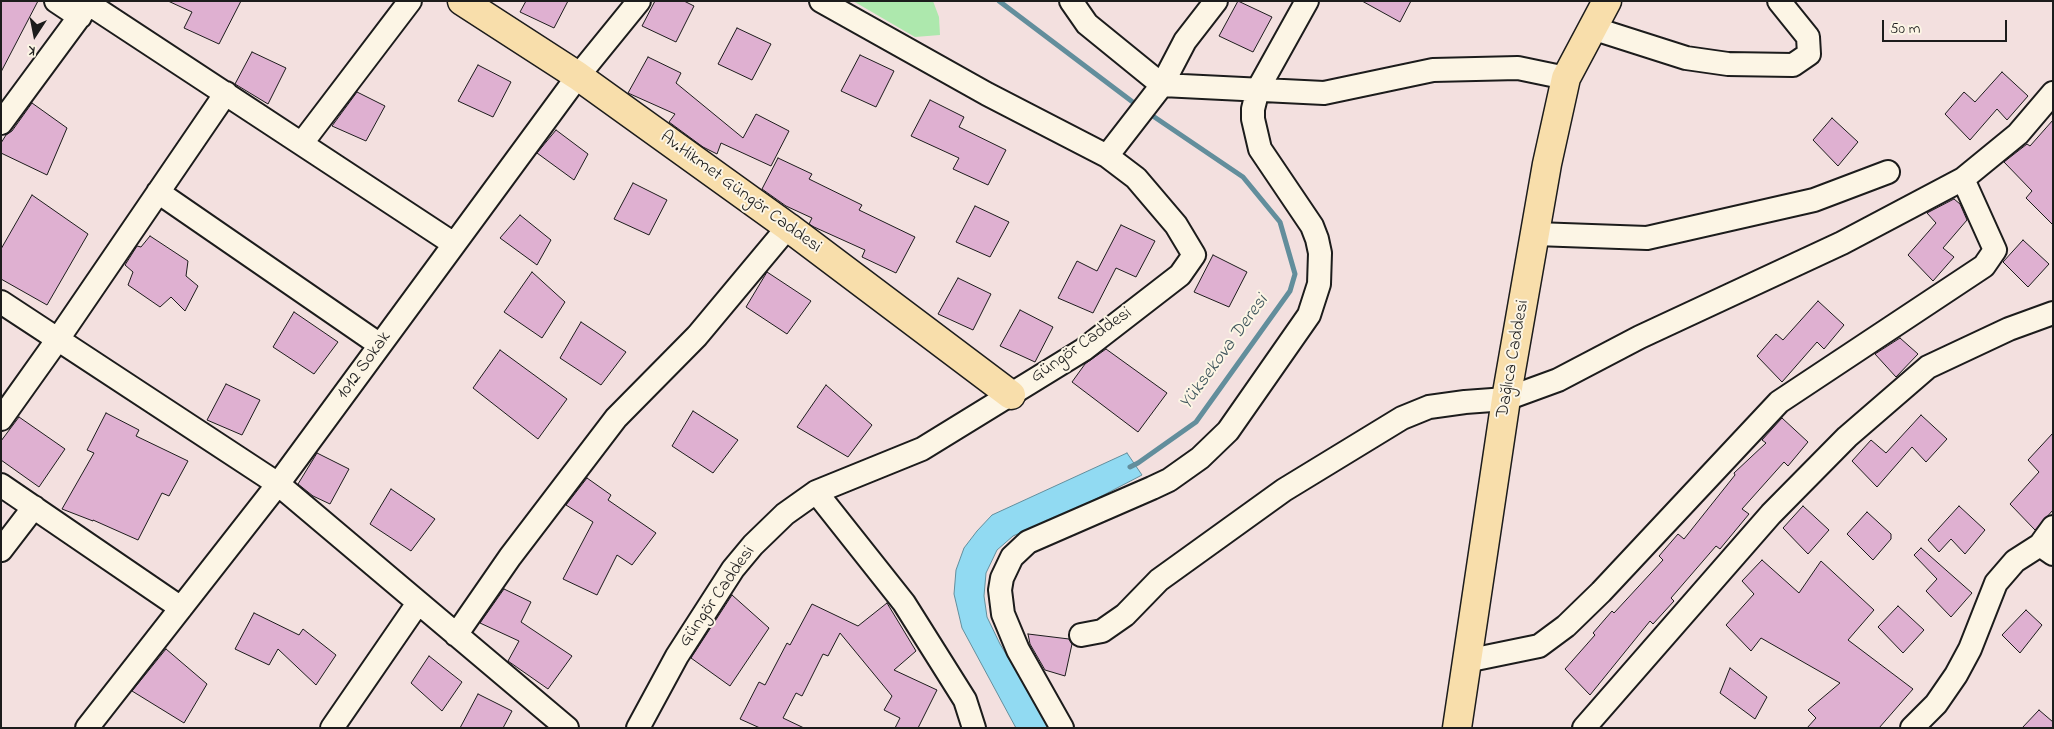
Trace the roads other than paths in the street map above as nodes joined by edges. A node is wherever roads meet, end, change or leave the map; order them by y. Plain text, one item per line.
1 (56, 1) edge
2 (410, 1) edge
3 (462, 1) edge
4 (639, 1) edge
5 (821, 1) edge
6 (1071, 1) edge
7 (1216, 1) edge
8 (1307, 1) edge
9 (1607, 1) edge
10 (1779, 1) edge
11 (87, 7) edge
12 (1592, 28) junction
13 (578, 76) junction
14 (1566, 78) junction
15 (1162, 86) junction
16 (1258, 89) junction
17 (2053, 93) edge
18 (226, 94) junction
19 (1, 124) edge
20 (302, 144) junction
21 (1107, 156) junction
22 (1888, 172) dead end
23 (1963, 179) junction
24 (158, 192) junction
25 (788, 226) junction
26 (1536, 234) junction
27 (454, 244) junction
28 (1, 302) edge
29 (2053, 313) edge
30 (58, 339) junction
31 (380, 345) junction
32 (1011, 395) junction
33 (1506, 399) junction
34 (1, 419) edge
35 (278, 484) junction
36 (1, 485) edge
37 (816, 492) junction
38 (34, 507) junction
39 (2053, 527) edge
40 (1, 550) edge
41 (2046, 550) edge
42 (418, 603) junction
43 (181, 608) junction
44 (456, 635) junction
45 (1081, 635) dead end
46 (1466, 661) junction
47 (87, 728) edge
48 (332, 728) edge
49 (567, 728) edge
50 (638, 728) edge
51 (974, 728) edge
52 (1062, 728) edge
53 (1457, 728) edge
54 (1584, 728) edge
55 (1912, 728) edge

1 - 11 street
2 - 20 street
3 - 13 main road, Av.Hikmet Güngör Caddesi
4 - 13 street, 1012 Sokak
5 - 21 street, Güngör Caddesi
6 - 15 street
7 - 15 street
8 - 16 street
9 - 12 main road, Dağlıca Caddesi
10 - 12 street
11 - 18 street
11 - 19 street
12 - 14 main road, Dağlıca Caddesi
13 - 25 main road, Av.Hikmet Güngör Caddesi
13 - 27 street, 1012 Sokak
14 - 16 street
14 - 26 main road, Dağlıca Caddesi
15 - 16 street
15 - 21 street
16 - 52 street
17 - 23 street
18 - 20 street
18 - 24 street
20 - 27 street
21 - 32 street, Güngör Caddesi
22 - 26 street
23 - 33 street
23 - 46 street
24 - 30 street
24 - 31 street
25 - 32 main road, Av.Hikmet Güngör Caddesi
25 - 44 street
26 - 33 main road, Dağlıca Caddesi
27 - 31 street, 1012 Sokak
28 - 30 street
29 - 54 street
30 - 34 street
30 - 35 street
31 - 35 street, 1012 Sokak
32 - 37 street, Güngör Caddesi
33 - 45 street
33 - 46 main road, Dağlıca Caddesi
35 - 42 street
35 - 43 street, 1012 Sokak
36 - 38 street
37 - 50 street, Güngör Caddesi
37 - 51 street
38 - 40 street
38 - 43 street
39 - 41 street
41 - 55 street
42 - 44 street
42 - 48 street
43 - 47 street, 1012 Sokak
44 - 49 street
46 - 53 main road, Dağlıca Caddesi

